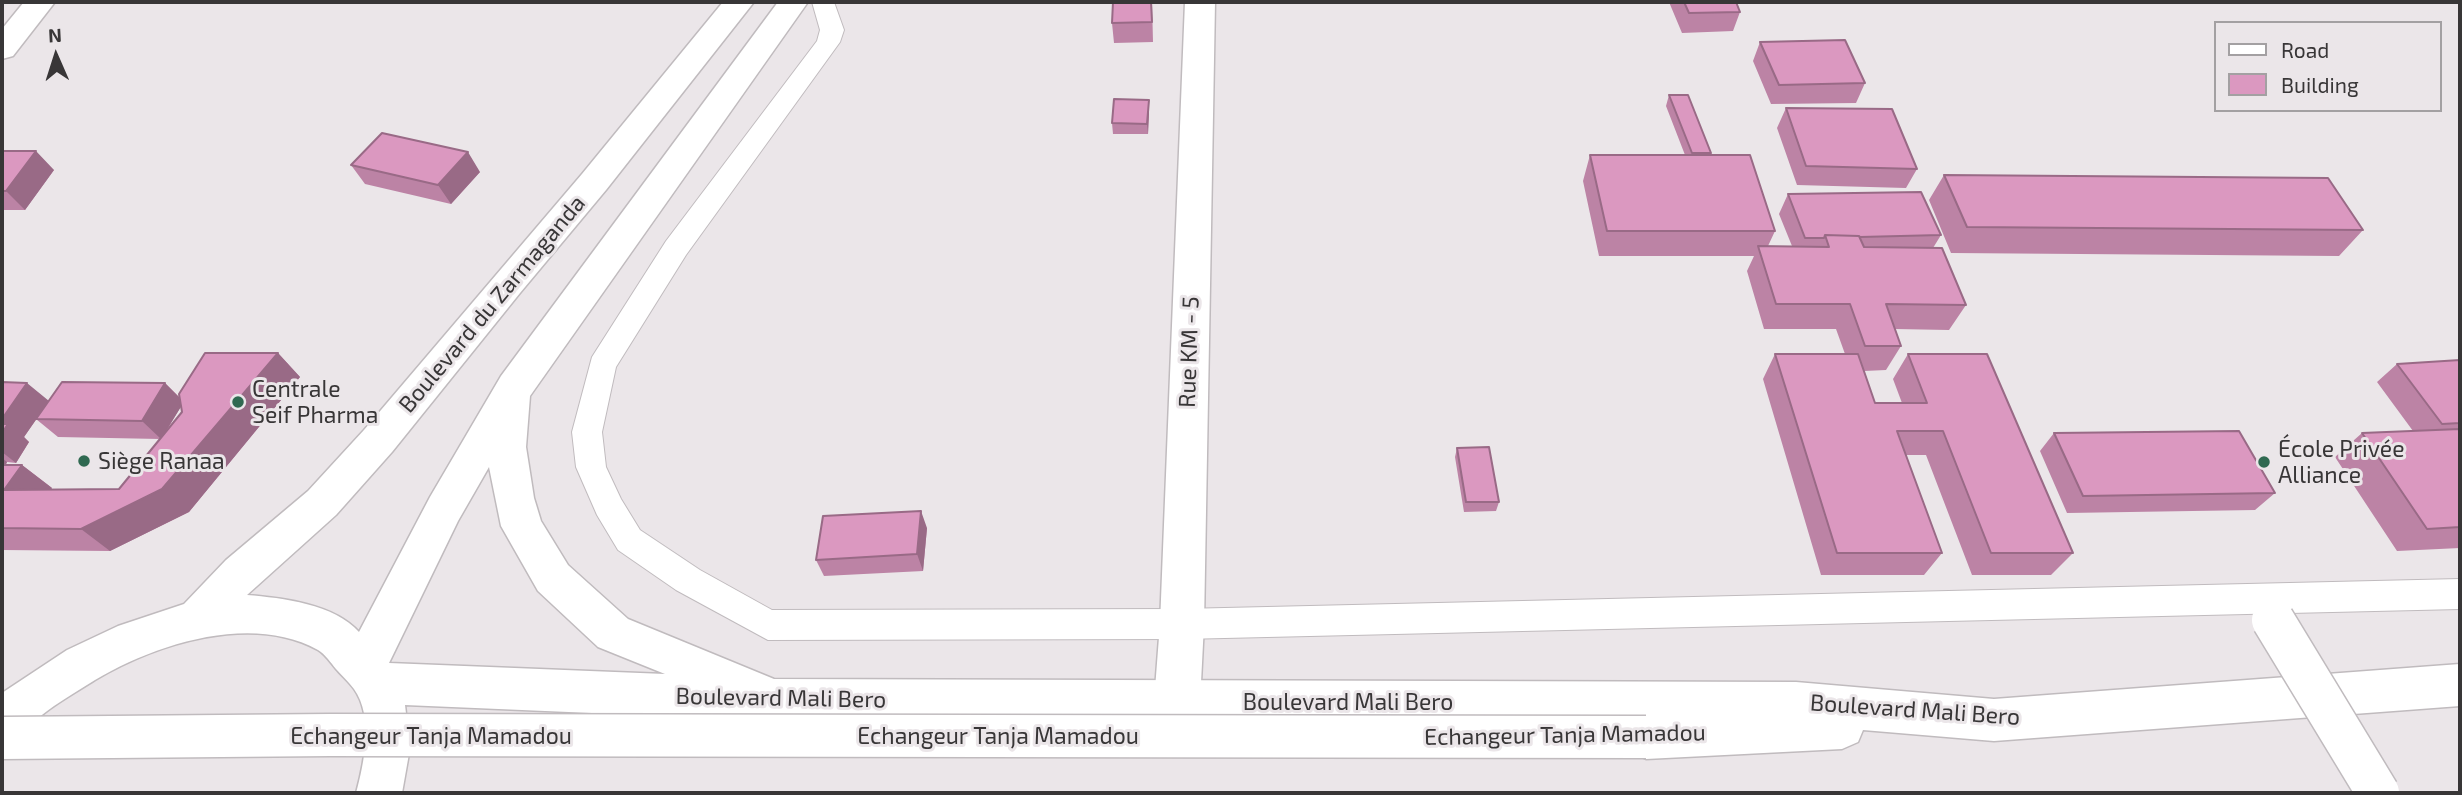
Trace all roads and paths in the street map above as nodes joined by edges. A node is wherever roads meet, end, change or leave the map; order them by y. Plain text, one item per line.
1 (40, 2) edge
2 (739, 2) edge
3 (793, 2) edge
4 (823, 2) edge
5 (1200, 2) edge
6 (2, 49) edge
7 (515, 387) junction
8 (2460, 594) edge
9 (198, 619) junction
10 (2273, 620) dead end
11 (1182, 624) junction
12 (370, 675) junction
13 (2460, 685) edge
14 (779, 700) junction
15 (1177, 702) junction
16 (1994, 720) junction
17 (4, 721) edge
18 (379, 793) edge
19 (2378, 793) edge

1 - 6 main road
2 - 9 main road, Boulevard du Zarmaganda
3 - 7 main road
4 - 11 lane
5 - 11 main road, Rue KM - 5
7 - 12 main road
7 - 14 main road
8 - 11 lane
9 - 12 main road
9 - 17 main road
10 - 19 main road, bridge
11 - 15 main road, Rue KM - 5
12 - 14 main road, Boulevard Mali Bero
12 - 18 main road
13 - 16 main road, Boulevard Mali Bero
14 - 15 main road, Boulevard Mali Bero
15 - 16 main road, Boulevard Mali Bero
16 - 17 main road, Echangeur Tanja Mamadou, bridge

